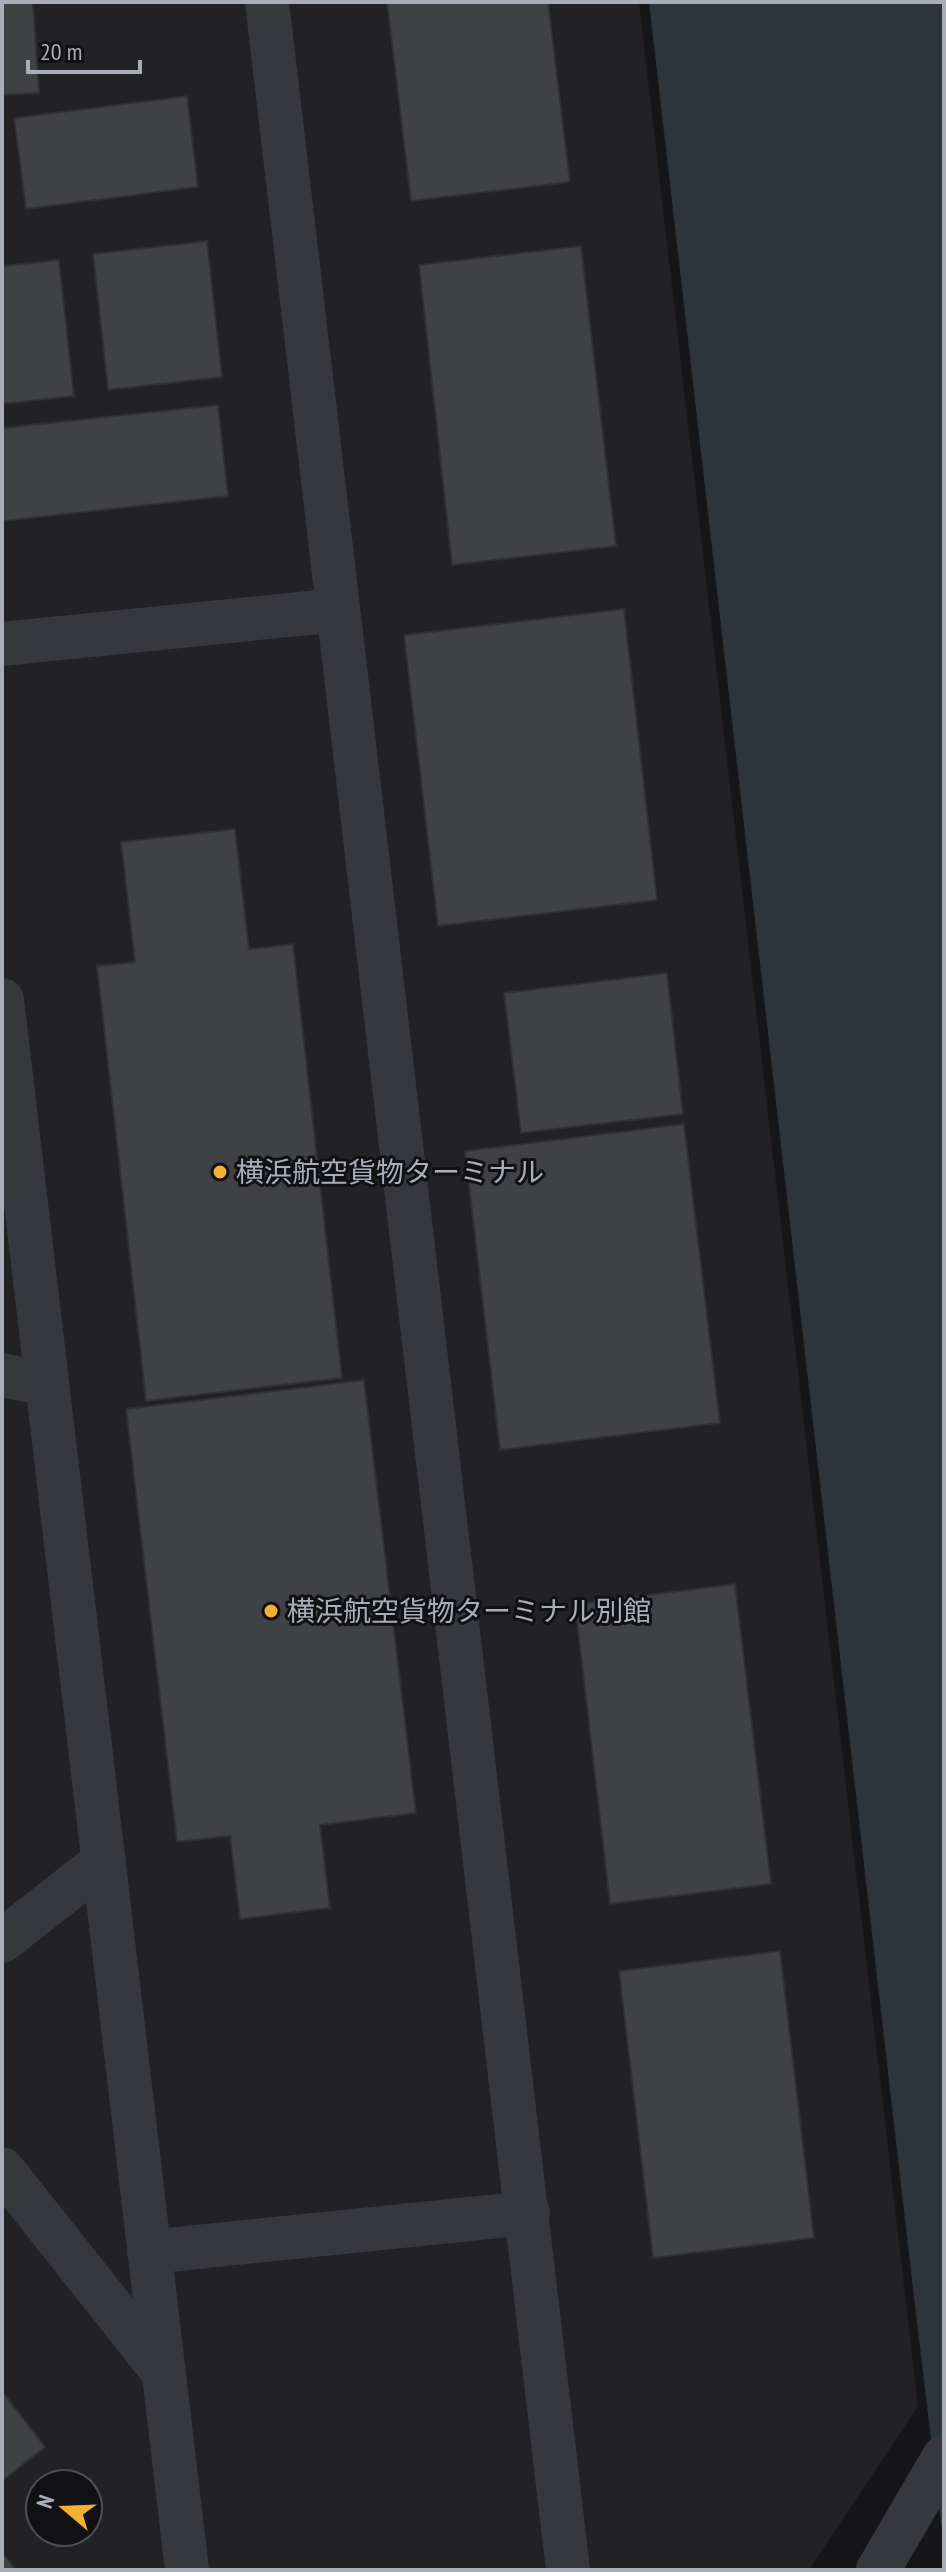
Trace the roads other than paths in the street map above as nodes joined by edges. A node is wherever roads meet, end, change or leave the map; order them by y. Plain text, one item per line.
1 (267, 2) edge
2 (338, 610) junction
3 (2, 644) edge
4 (2, 1000) edge
5 (2, 1375) edge
6 (47, 1384) junction
7 (104, 1861) junction
8 (2, 1941) edge
9 (2, 2169) edge
10 (528, 2213) junction
11 (149, 2252) junction
12 (164, 2373) junction
13 (944, 2457) edge
14 (187, 2570) edge
15 (568, 2570) edge
16 (878, 2570) edge

1 - 2 street
2 - 3 street
2 - 10 street
4 - 6 street
5 - 6 street
6 - 7 street
7 - 8 street
7 - 11 street
9 - 12 street
10 - 11 street
10 - 15 street
11 - 12 street
12 - 14 street
13 - 16 street

